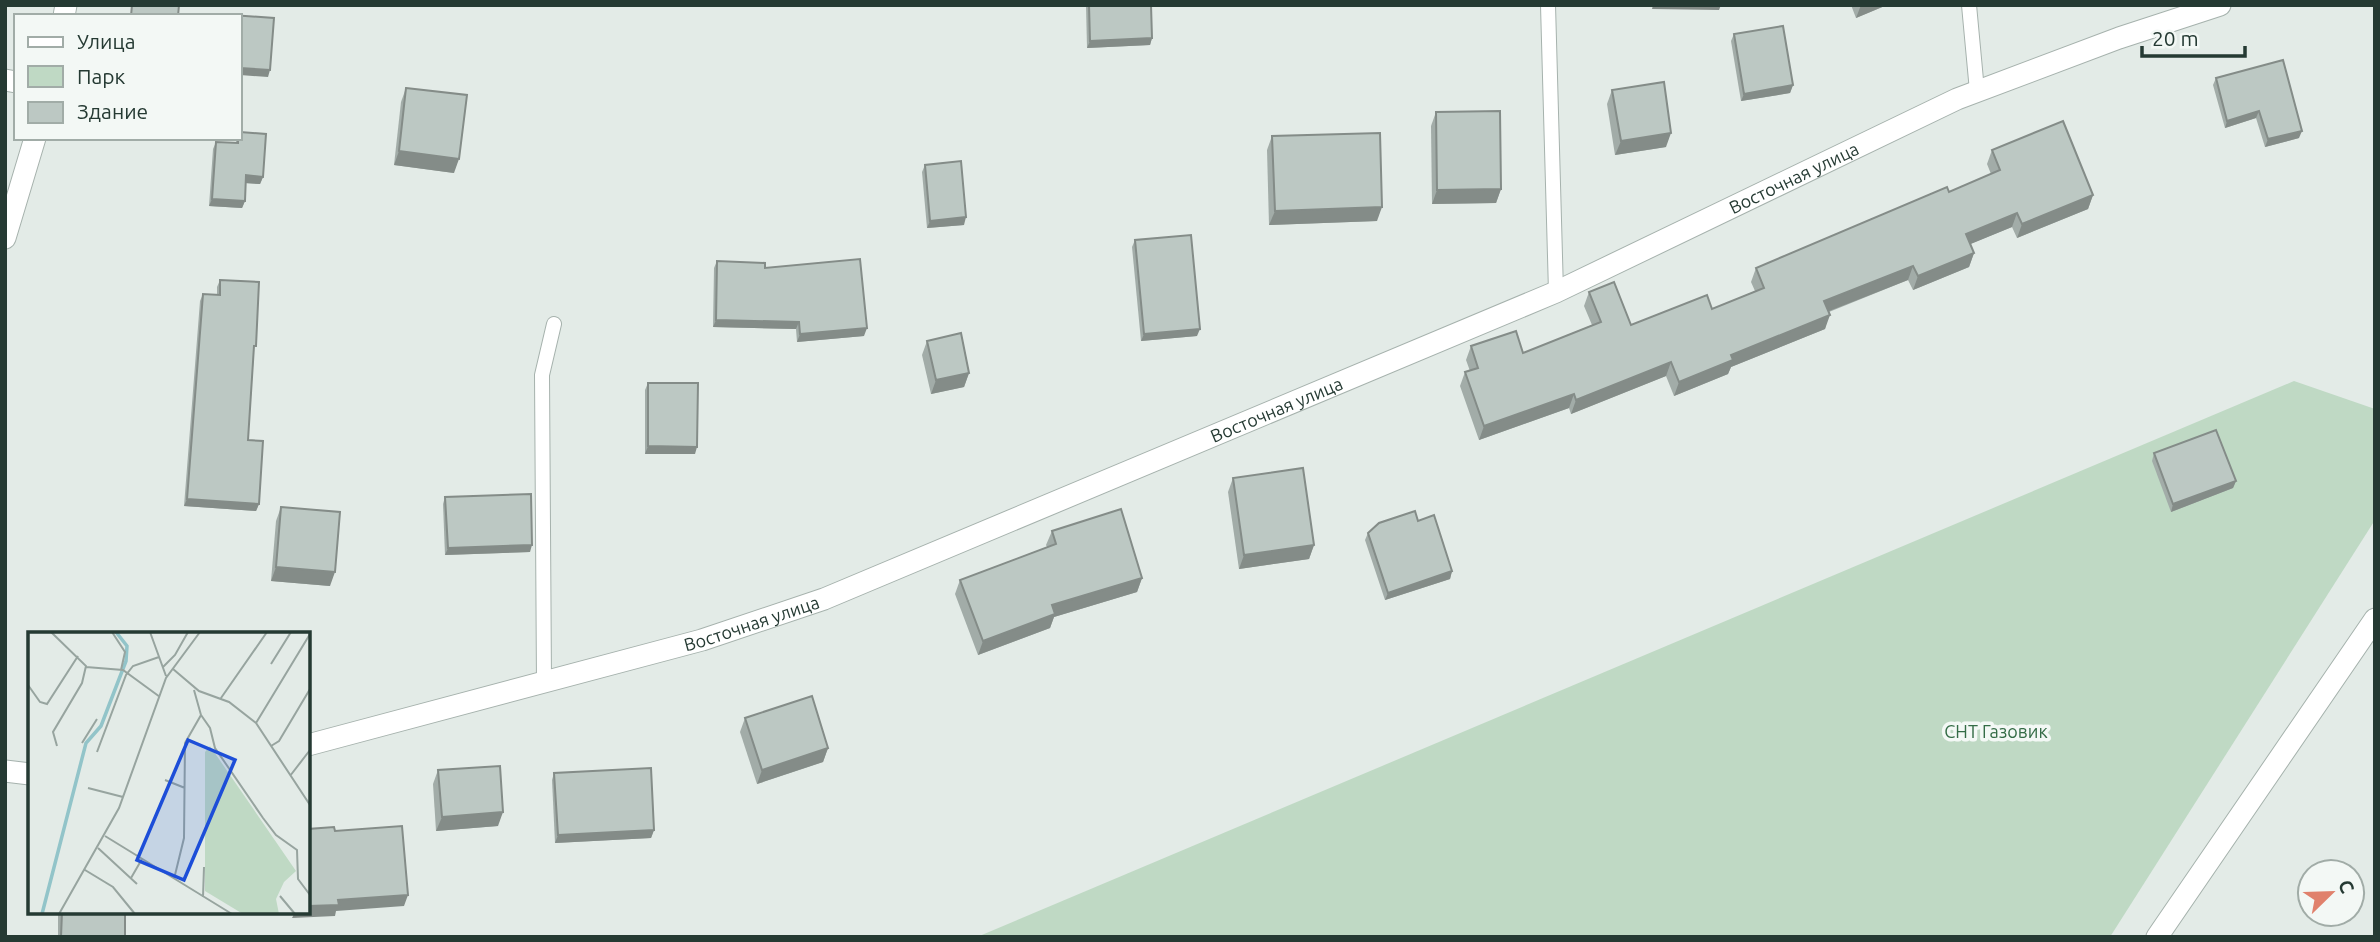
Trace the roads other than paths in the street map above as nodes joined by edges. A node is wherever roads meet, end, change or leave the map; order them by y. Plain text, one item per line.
1 (1548, 5) edge
2 (1969, 5) edge
3 (2220, 5) edge
4 (1977, 91) junction
5 (34, 140) edge
6 (5, 238) edge
7 (1556, 292) junction
8 (554, 324) dead end
9 (2375, 619) edge
10 (544, 682) junction
11 (310, 744) edge
12 (5, 771) edge
13 (28, 774) edge
14 (2157, 937) edge

1 - 7 lane
2 - 4 lane
3 - 4 street, Восточная улица
4 - 7 street, Восточная улица
5 - 6 street
7 - 10 street, Восточная улица
8 - 10 lane
9 - 14 street
10 - 11 street, Восточная улица
12 - 13 street

